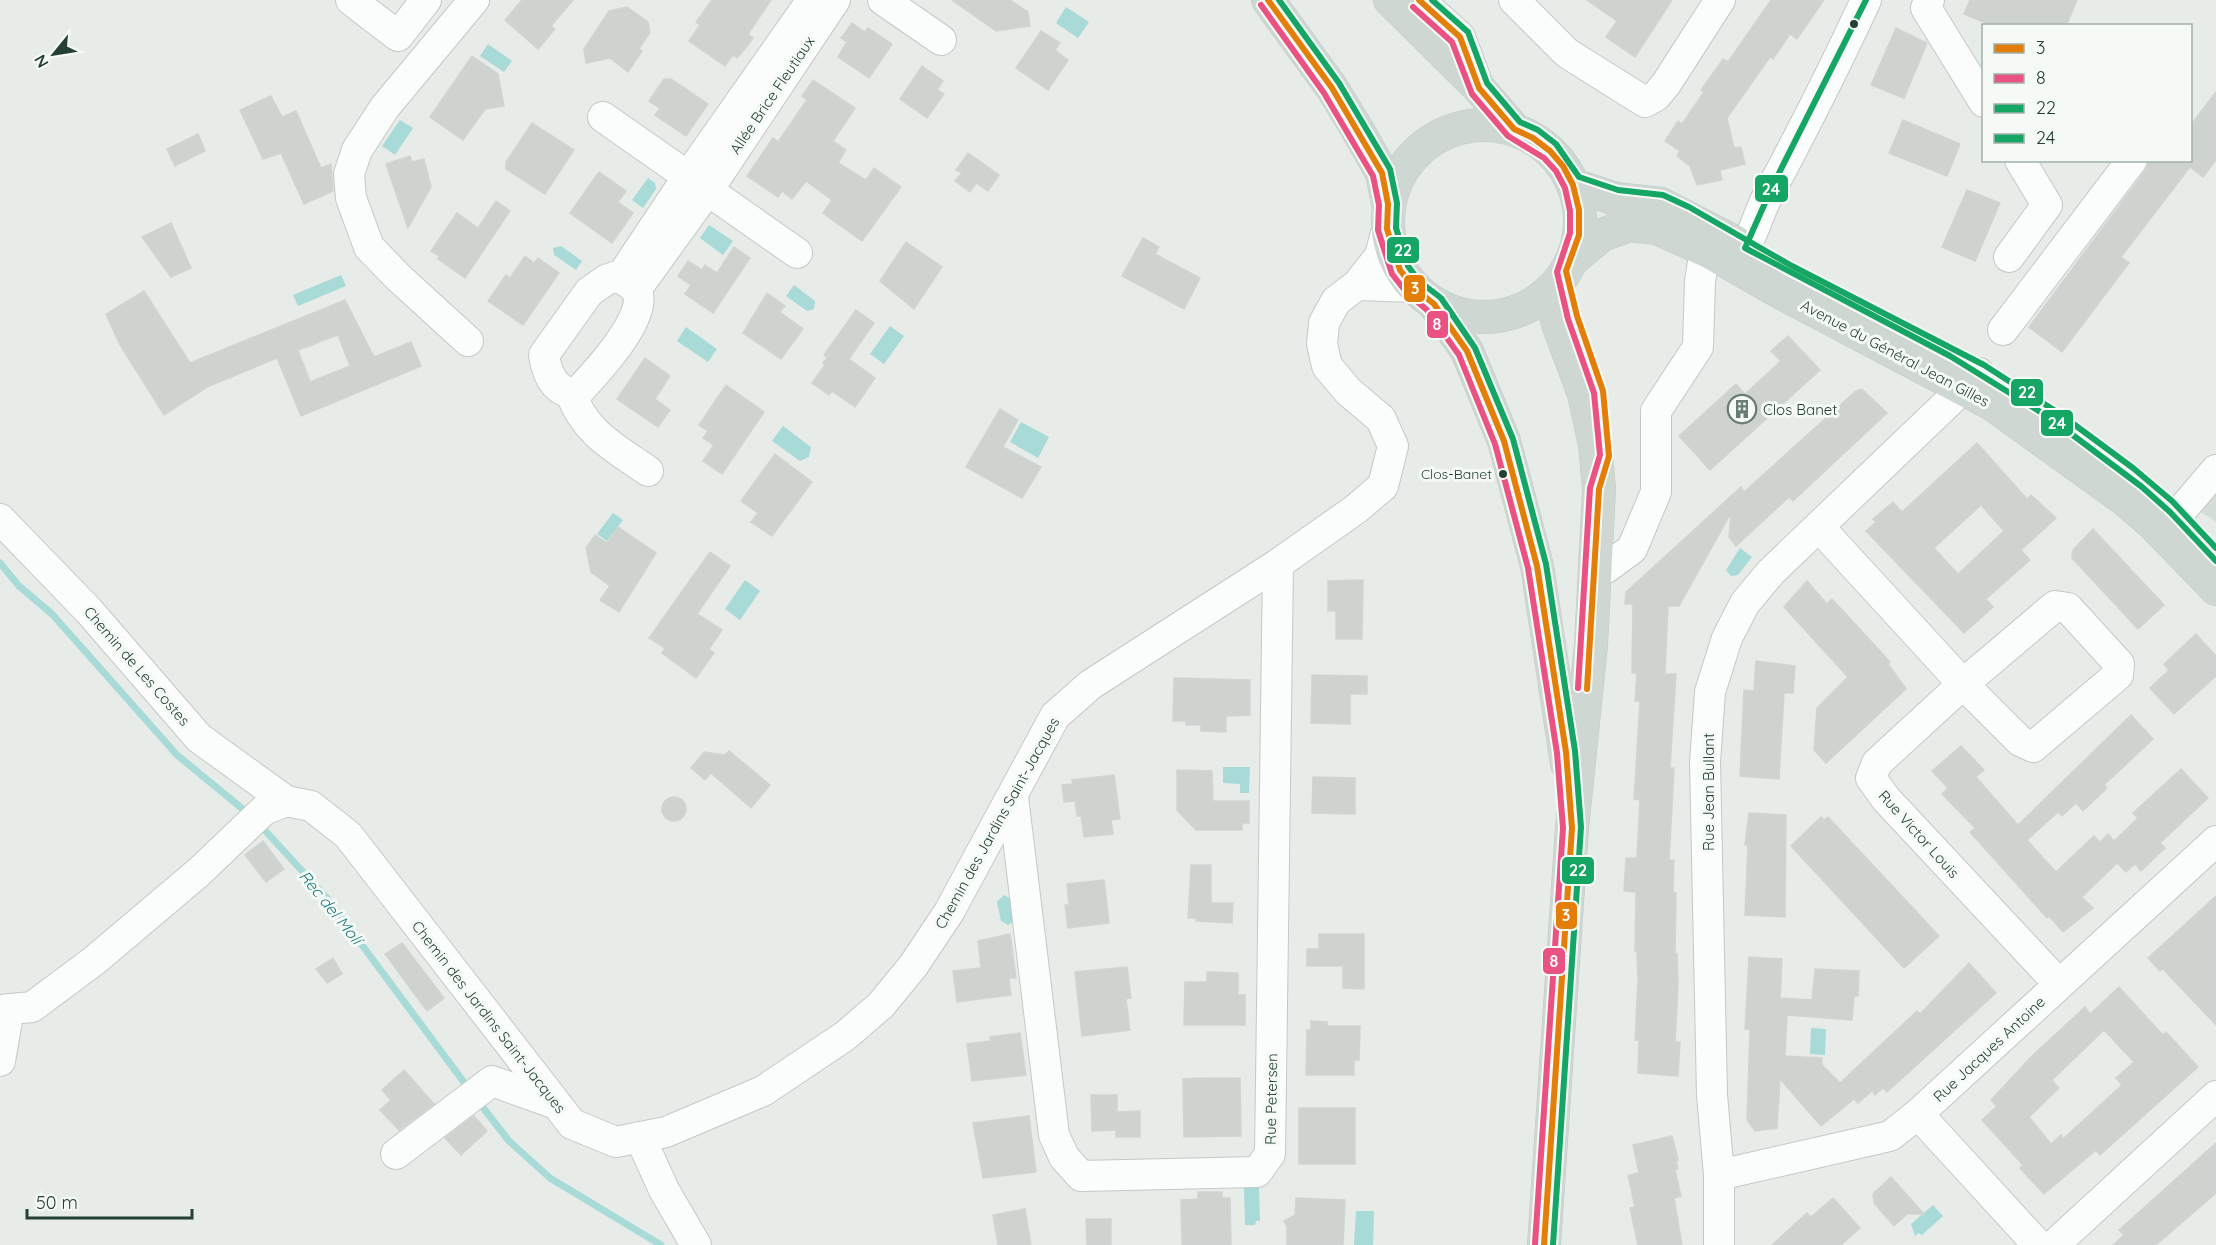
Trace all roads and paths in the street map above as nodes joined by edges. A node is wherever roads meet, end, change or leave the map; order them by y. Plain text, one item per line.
1 (351, 0) edge
2 (426, 0) edge
3 (474, 0) edge
4 (812, 0) edge
5 (836, 0) edge
6 (883, 0) edge
7 (1268, 0) edge
8 (1390, 0) edge
9 (1419, 0) edge
10 (1514, 0) edge
11 (1720, 0) edge
12 (1866, 0) edge
13 (1929, 0) edge
14 (942, 40) dead end
15 (1479, 88) junction
16 (1982, 100) edge
17 (603, 117) dead end
18 (1514, 129) junction
19 (2021, 162) edge
20 (2130, 162) edge
21 (698, 183) junction
22 (1573, 185) junction
23 (1388, 217) junction
24 (1745, 248) junction
25 (1708, 251) junction
26 (797, 253) dead end
27 (2009, 257) dead end
28 (1563, 274) junction
29 (628, 283) junction
30 (1357, 285) junction
31 (1423, 296) junction
32 (2003, 330) dead end
33 (468, 341) dead end
34 (1972, 380) junction
35 (571, 393) junction
36 (2216, 470) edge
37 (648, 471) dead end
38 (2175, 518) junction
39 (0, 519) edge
40 (1819, 527) junction
41 (2216, 561) edge
42 (1278, 564) junction
43 (1595, 569) junction
44 (2216, 589) edge
45 (1963, 684) junction
46 (1013, 797) junction
47 (265, 813) junction
48 (1572, 828) junction
49 (2216, 841) edge
50 (2059, 984) junction
51 (4, 1010) edge
52 (0, 1061) edge
53 (2216, 1096) edge
54 (556, 1104) junction
55 (1918, 1114) junction
56 (640, 1137) junction
57 (396, 1154) dead end
58 (1719, 1175) junction
59 (696, 1245) edge
60 (1544, 1245) edge
61 (1719, 1245) edge
62 (2038, 1245) edge
63 (2054, 1245) edge

1 - 2 street
3 - 33 street
4 - 21 street, Allée Brice Fleutiaux
5 - 21 street, Allée Brice Fleutiaux
6 - 14 street
7 - 23 main road
8 - 15 main road
9 - 15 street
10 - 11 street
12 - 24 street
13 - 16 street
15 - 18 main road
17 - 21 street
18 - 22 main road
18 - 23 main road
19 - 27 street
20 - 32 street
21 - 26 street
21 - 29 street, Allée Brice Fleutiaux
22 - 24 main road, Avenue du Général Jean Gilles
22 - 28 main road
23 - 30 street, Chemin des Jardins Saint-Jacques
23 - 31 main road
24 - 25 street
24 - 34 main road, Avenue du Général Jean Gilles
25 - 28 main road, Avenue du Général Jean Gilles
25 - 34 main road, Avenue du Général Jean Gilles
25 - 43 street
28 - 31 main road
28 - 43 main road
29 - 35 street
29 - 35 street
30 - 31 street
30 - 42 street, Chemin des Jardins Saint-Jacques
31 - 48 main road
34 - 38 main road, Avenue du Général Jean Gilles
34 - 40 street, Rue Jean Bullant
34 - 44 main road, Avenue du Général Jean Gilles
35 - 37 street
36 - 38 street
38 - 41 main road, Avenue du Général Jean Gilles
39 - 47 street, Chemin de Les Costes
40 - 45 street
40 - 58 street, Rue Jean Bullant
42 - 46 street, Chemin des Jardins Saint-Jacques
42 - 46 street, Rue Petersen
43 - 48 main road
45 - 45 street
45 - 50 street, Rue Victor Louis
46 - 56 street, Chemin des Jardins Saint-Jacques
47 - 51 street
47 - 54 street, Chemin des Jardins Saint-Jacques
48 - 60 main road
49 - 50 street, Rue Jacques Antoine
50 - 55 street, Rue Jacques Antoine
51 - 52 street
53 - 63 street
54 - 56 street, Chemin des Jardins Saint-Jacques
54 - 57 street
55 - 58 street, Rue Jacques Antoine
55 - 62 street
56 - 59 street
58 - 61 street, Rue Jean Bullant

